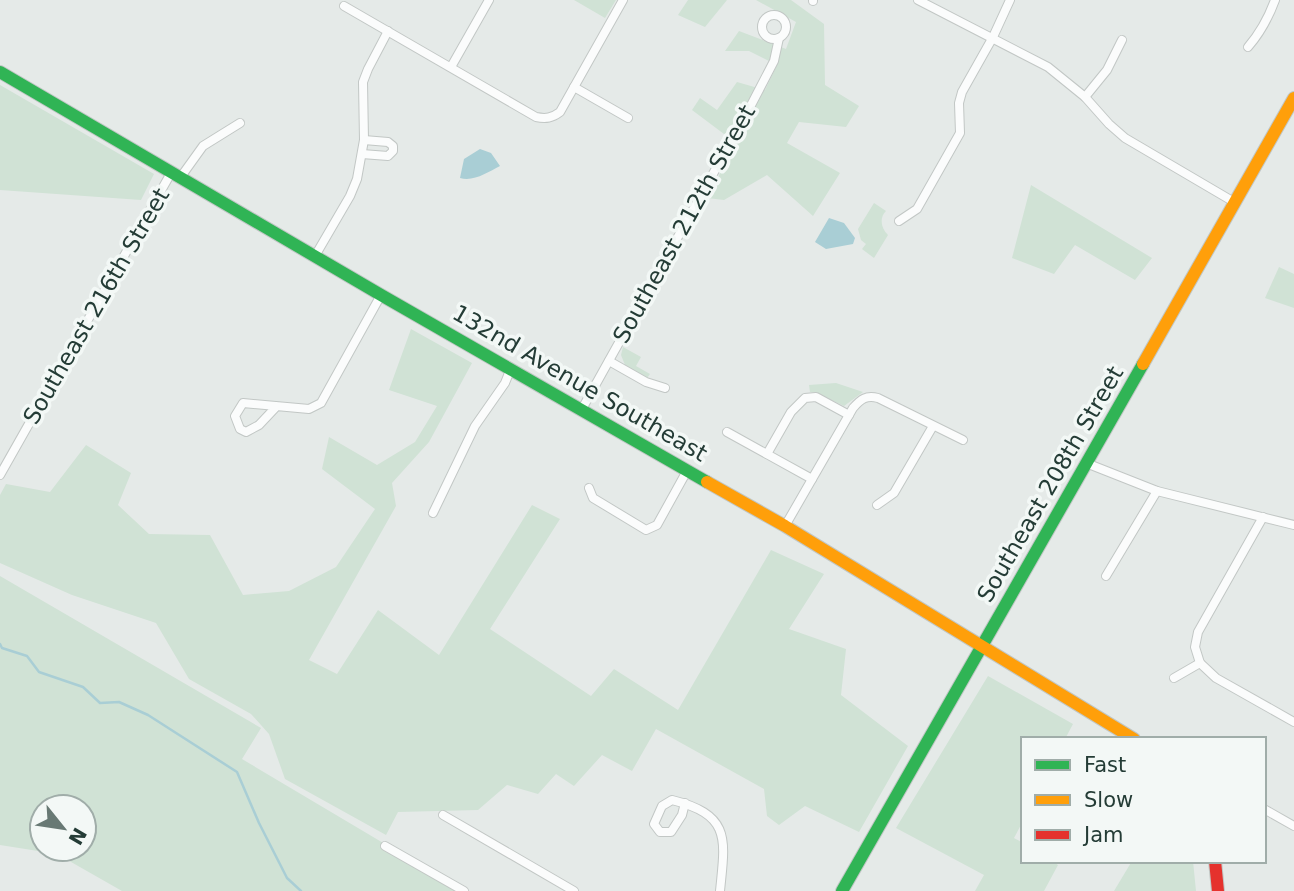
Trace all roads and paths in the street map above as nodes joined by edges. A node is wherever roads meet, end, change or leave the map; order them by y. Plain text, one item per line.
1 (489, 0) edge
2 (624, 0) edge
3 (918, 0) edge
4 (1010, 0) edge
5 (1275, 0) edge
6 (344, 6) dead end
7 (388, 31) junction
8 (993, 37) junction
9 (779, 38) dead end
10 (1122, 40) dead end
11 (1248, 47) dead end
12 (451, 67) junction
13 (0, 72) edge
14 (574, 87) junction
15 (1085, 97) junction
16 (1294, 98) edge
17 (628, 118) dead end
18 (240, 123) dead end
19 (364, 140) junction
20 (362, 154) junction
21 (176, 175) junction
22 (1234, 202) junction
23 (899, 221) dead end
24 (315, 256) junction
25 (381, 295) junction
26 (609, 361) junction
27 (511, 368) junction
28 (665, 388) dead end
29 (276, 407) junction
30 (582, 409) junction
31 (849, 415) junction
32 (933, 426) junction
33 (727, 432) dead end
34 (963, 440) dead end
35 (767, 454) junction
36 (1086, 463) junction
37 (688, 469) junction
38 (0, 475) edge
39 (812, 480) junction
40 (589, 488) dead end
41 (1157, 491) junction
42 (877, 505) dead end
43 (433, 513) dead end
44 (1263, 517) junction
45 (1294, 525) edge
46 (785, 526) junction
47 (1107, 576) dead end
48 (982, 645) junction
49 (1200, 663) junction
50 (1174, 678) dead end
51 (1294, 722) edge
52 (1131, 737) edge
53 (685, 803) junction
54 (1266, 810) edge
55 (443, 815) dead end
56 (1294, 826) edge
57 (385, 846) dead end
58 (1215, 863) edge
59 (464, 891) edge
60 (574, 891) edge
61 (720, 891) edge
62 (842, 891) edge
63 (1218, 891) edge

1 - 12 street
2 - 14 street
3 - 8 street
4 - 8 street
5 - 11 street
6 - 7 street
7 - 12 street
7 - 19 street
8 - 15 street
8 - 23 street
9 - 26 street, Southeast 212th Street
10 - 15 street
12 - 14 street
13 - 21 main road, 132nd Avenue Southeast
14 - 17 street
15 - 22 street
16 - 22 main road, Southeast 208th Street
18 - 21 street, Southeast 216th Street
19 - 20 street
19 - 20 street
20 - 24 street
21 - 24 main road, 132nd Avenue Southeast
21 - 38 street, Southeast 216th Street
22 - 36 main road, Southeast 208th Street
24 - 25 main road, 132nd Avenue Southeast
25 - 27 main road, 132nd Avenue Southeast
25 - 29 street
26 - 28 street
26 - 30 street, Southeast 212th Street
27 - 30 main road, 132nd Avenue Southeast
27 - 43 street
29 - 29 street
30 - 37 main road, 132nd Avenue Southeast
31 - 32 street
31 - 35 street
31 - 39 street
32 - 34 street
32 - 42 street
33 - 35 street
35 - 39 street
36 - 41 street
36 - 48 main road, Southeast 208th Street
37 - 40 street
37 - 46 main road, 132nd Avenue Southeast
39 - 46 street
41 - 44 street
41 - 47 street
44 - 45 street
44 - 49 street
46 - 48 main road, 132nd Avenue Southeast
48 - 52 main road, 132nd Avenue Southeast
48 - 62 main road, Southeast 208th Street
49 - 50 street
49 - 51 street
53 - 53 street
53 - 61 street
54 - 56 street
55 - 60 street
57 - 59 street
58 - 63 main road

